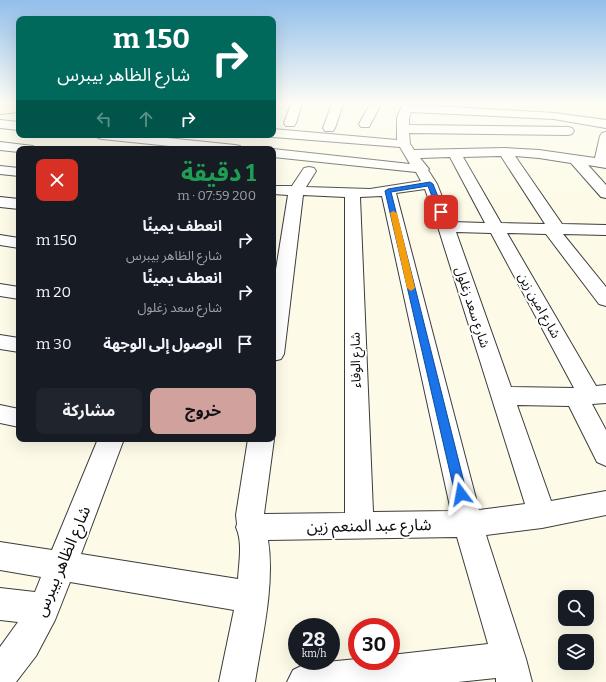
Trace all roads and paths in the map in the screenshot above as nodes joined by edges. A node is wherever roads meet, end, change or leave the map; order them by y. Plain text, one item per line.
1 (290, 136) edge
2 (411, 136) edge
3 (538, 136) edge
4 (570, 136) edge
5 (606, 136) edge
6 (130, 138) edge
7 (573, 142) dead end
8 (0, 146) edge
9 (206, 146) edge
10 (16, 148) edge
11 (505, 152) junction
12 (276, 153) edge
13 (454, 153) junction
14 (414, 156) junction
15 (575, 160) junction
16 (604, 164) edge
17 (0, 170) edge
18 (309, 171) dead end
19 (16, 172) edge
20 (276, 190) edge
21 (296, 191) junction
22 (388, 191) junction
23 (352, 193) junction
24 (606, 194) edge
25 (0, 202) edge
26 (16, 204) edge
27 (446, 227) junction
28 (496, 227) junction
29 (553, 228) junction
30 (606, 230) edge
31 (0, 240) edge
32 (16, 243) edge
33 (0, 290) edge
34 (16, 293) edge
35 (606, 300) edge
36 (276, 333) edge
37 (0, 342) edge
38 (16, 345) edge
39 (606, 394) edge
40 (503, 396) junction
41 (578, 397) junction
42 (0, 414) edge
43 (16, 417) edge
44 (111, 442) edge
45 (261, 442) edge
46 (606, 455) edge
47 (606, 503) edge
48 (542, 515) junction
49 (468, 524) junction
50 (250, 526) junction
51 (359, 526) junction
52 (0, 556) edge
53 (61, 566) junction
54 (252, 596) junction
55 (0, 604) edge
56 (44, 609) junction
57 (512, 670) edge
58 (0, 676) edge
59 (369, 678) edge
60 (237, 682) edge
61 (305, 682) edge

1 - 14 street
2 - 14 street
3 - 14 street
4 - 7 street
5 - 16 street
6 - 9 street
8 - 10 street
11 - 13 street
11 - 15 street
11 - 29 street
12 - 14 street
13 - 14 street
13 - 28 street, شارع امين زين
14 - 22 street
14 - 27 street, شارع سعد زغلول
15 - 16 street
15 - 24 street
17 - 19 street
18 - 21 street
20 - 21 street
21 - 23 street
21 - 36 street
22 - 23 street
22 - 49 street
23 - 51 street, شارع الوفاء
25 - 26 street
27 - 28 street
27 - 40 street, شارع سعد زغلول
28 - 29 street
28 - 41 street, شارع امين زين
29 - 30 street
29 - 35 street
31 - 32 street
33 - 34 street
37 - 38 street
39 - 41 street
40 - 41 street
40 - 48 street, شارع سعد زغلول
41 - 46 street
42 - 43 street
44 - 53 street, شارع الظاهر بيبرس
45 - 50 street
47 - 48 street, شارع عبد المنعم زين
48 - 49 street, شارع عبد المنعم زين
49 - 51 street, شارع عبد المنعم زين
49 - 57 street
50 - 51 street, شارع عبد المنعم زين
50 - 54 street
52 - 53 street
53 - 54 street
53 - 56 street, شارع الظاهر بيبرس
54 - 60 street
55 - 56 street
56 - 58 street, شارع الظاهر بيبرس
57 - 59 street
59 - 61 street

